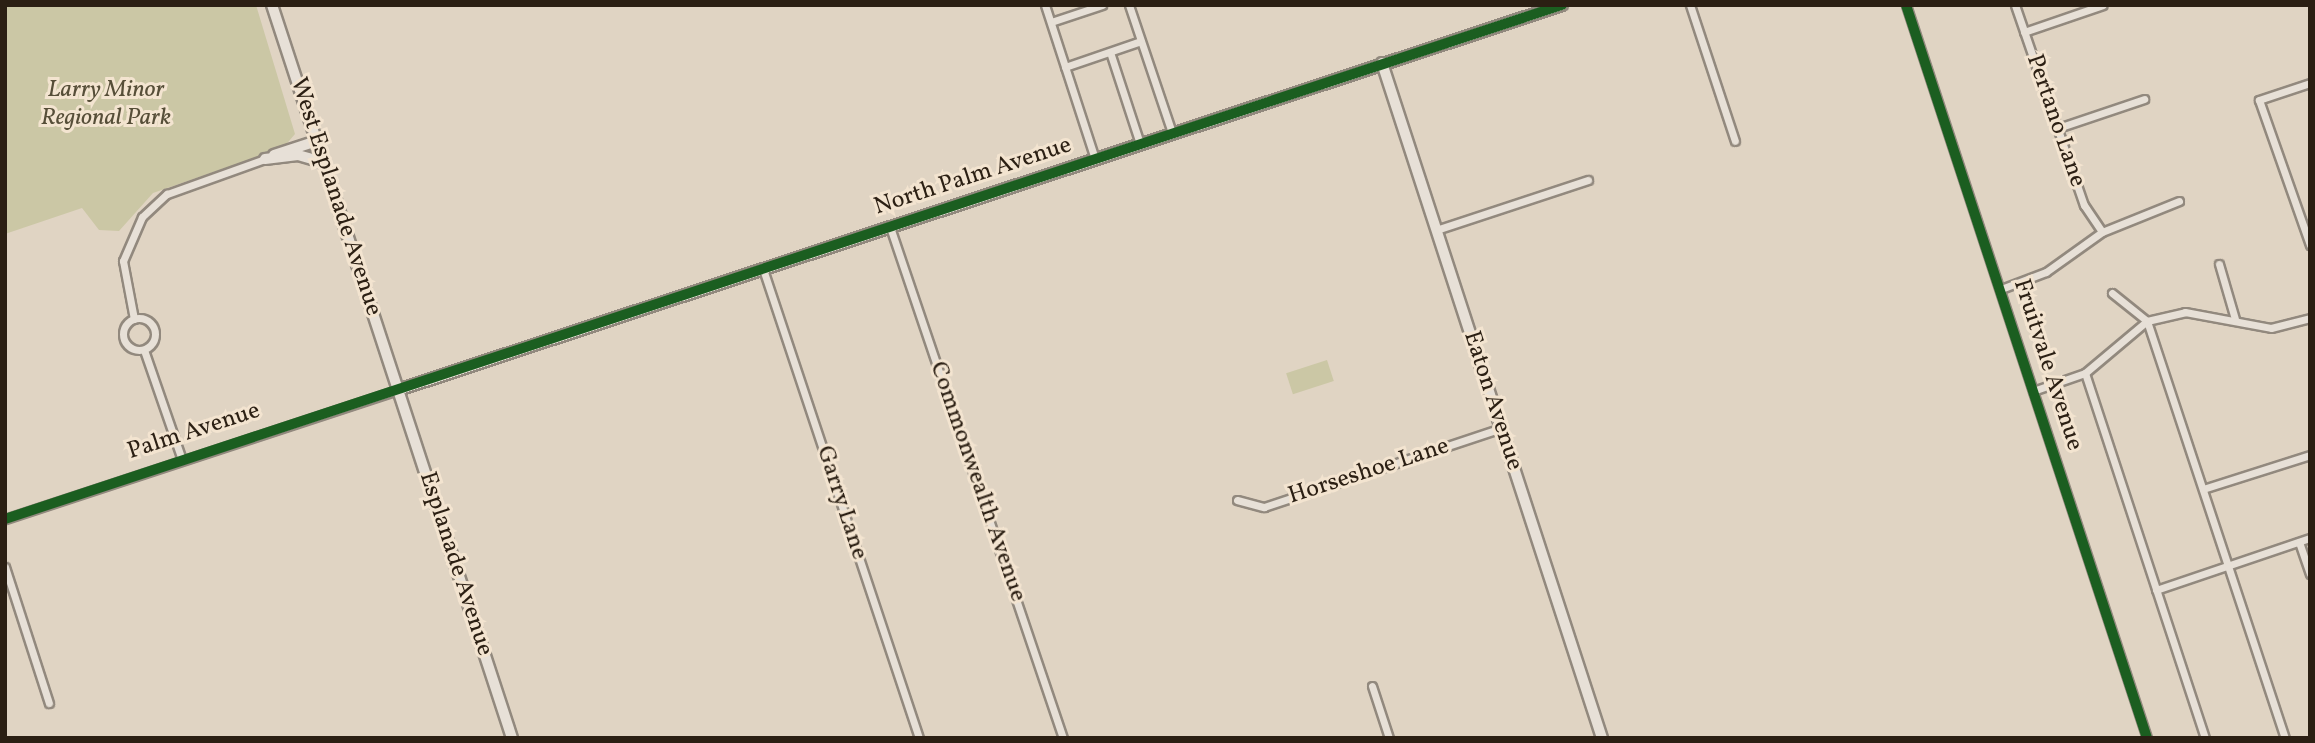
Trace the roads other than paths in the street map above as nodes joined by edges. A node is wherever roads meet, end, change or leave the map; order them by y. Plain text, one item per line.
1 (272, 5) edge
2 (1045, 5) edge
3 (1102, 5) edge
4 (1129, 5) edge
5 (1562, 5) edge
6 (1690, 5) edge
7 (1906, 5) edge
8 (2015, 5) edge
9 (2103, 5) edge
10 (1051, 22) junction
11 (2024, 32) junction
12 (1141, 41) junction
13 (1110, 52) junction
14 (1382, 63) junction
15 (1065, 66) junction
16 (2310, 83) edge
17 (2144, 99) dead end
18 (2058, 128) junction
19 (1172, 133) junction
20 (317, 141) junction
21 (1735, 141) dead end
22 (1140, 144) junction
23 (265, 159) junction
24 (1095, 159) junction
25 (323, 162) junction
26 (1588, 180) dead end
27 (2179, 201) dead end
28 (891, 227) junction
29 (1436, 230) junction
30 (2102, 232) junction
31 (2309, 245) edge
32 (2219, 264) dead end
33 (763, 269) junction
34 (2001, 289) junction
35 (2112, 293) dead end
36 (2310, 318) edge
37 (134, 319) junction
38 (2235, 319) junction
39 (2147, 321) junction
40 (144, 350) junction
41 (2085, 373) junction
42 (398, 390) junction
43 (2033, 391) junction
44 (1501, 428) junction
45 (2310, 455) edge
46 (181, 457) junction
47 (2203, 489) junction
48 (1237, 500) dead end
49 (5, 519) edge
50 (2310, 538) edge
51 (2299, 542) junction
52 (2228, 565) junction
53 (5, 567) edge
54 (2310, 574) edge
55 (2156, 590) junction
56 (15, 596) junction
57 (5, 599) edge
58 (1372, 686) dead end
59 (49, 703) dead end
60 (512, 738) edge
61 (919, 738) edge
62 (1063, 738) edge
63 (1389, 738) edge
64 (1602, 738) edge
65 (2147, 738) edge
66 (2205, 738) edge
67 (2285, 738) edge

1 - 20 street, West Esplanade Avenue
2 - 10 street
3 - 10 street
4 - 12 street
5 - 14 street, North Palm Avenue
6 - 21 street
7 - 34 street, Fruitvale Avenue
8 - 11 street, Pertano Lane
9 - 11 street
10 - 15 street
11 - 18 street, Pertano Lane
12 - 13 street
12 - 19 street
13 - 15 street
13 - 22 street
14 - 19 street, North Palm Avenue
14 - 29 street, Eaton Avenue
15 - 24 street
16 - 31 street
17 - 18 street
18 - 30 street, Pertano Lane
19 - 22 street, North Palm Avenue
20 - 23 street
20 - 25 street, West Esplanade Avenue
22 - 24 street, North Palm Avenue
23 - 25 street
23 - 37 street
24 - 28 street, North Palm Avenue
25 - 42 street, West Esplanade Avenue
26 - 29 street
27 - 30 street
28 - 33 street, North Palm Avenue
28 - 62 street, Commonwealth Avenue
29 - 44 street, Eaton Avenue
30 - 34 street
32 - 38 street
33 - 42 street, North Palm Avenue
33 - 61 street, Garry Lane
34 - 43 street, Fruitvale Avenue
35 - 39 street
36 - 38 street
37 - 40 street
37 - 40 street
38 - 39 street
39 - 41 street
39 - 47 street
40 - 46 street
41 - 43 street
41 - 55 street
42 - 46 street, Palm Avenue
42 - 60 street, Esplanade Avenue
43 - 65 street, Fruitvale Avenue
44 - 48 street, Horseshoe Lane
44 - 64 street, Eaton Avenue
45 - 47 street
46 - 49 street, Palm Avenue
47 - 52 street
50 - 51 street
51 - 52 street
51 - 54 street
52 - 55 street
52 - 67 street
53 - 56 street
55 - 66 street
56 - 57 street
56 - 59 street
58 - 63 street

